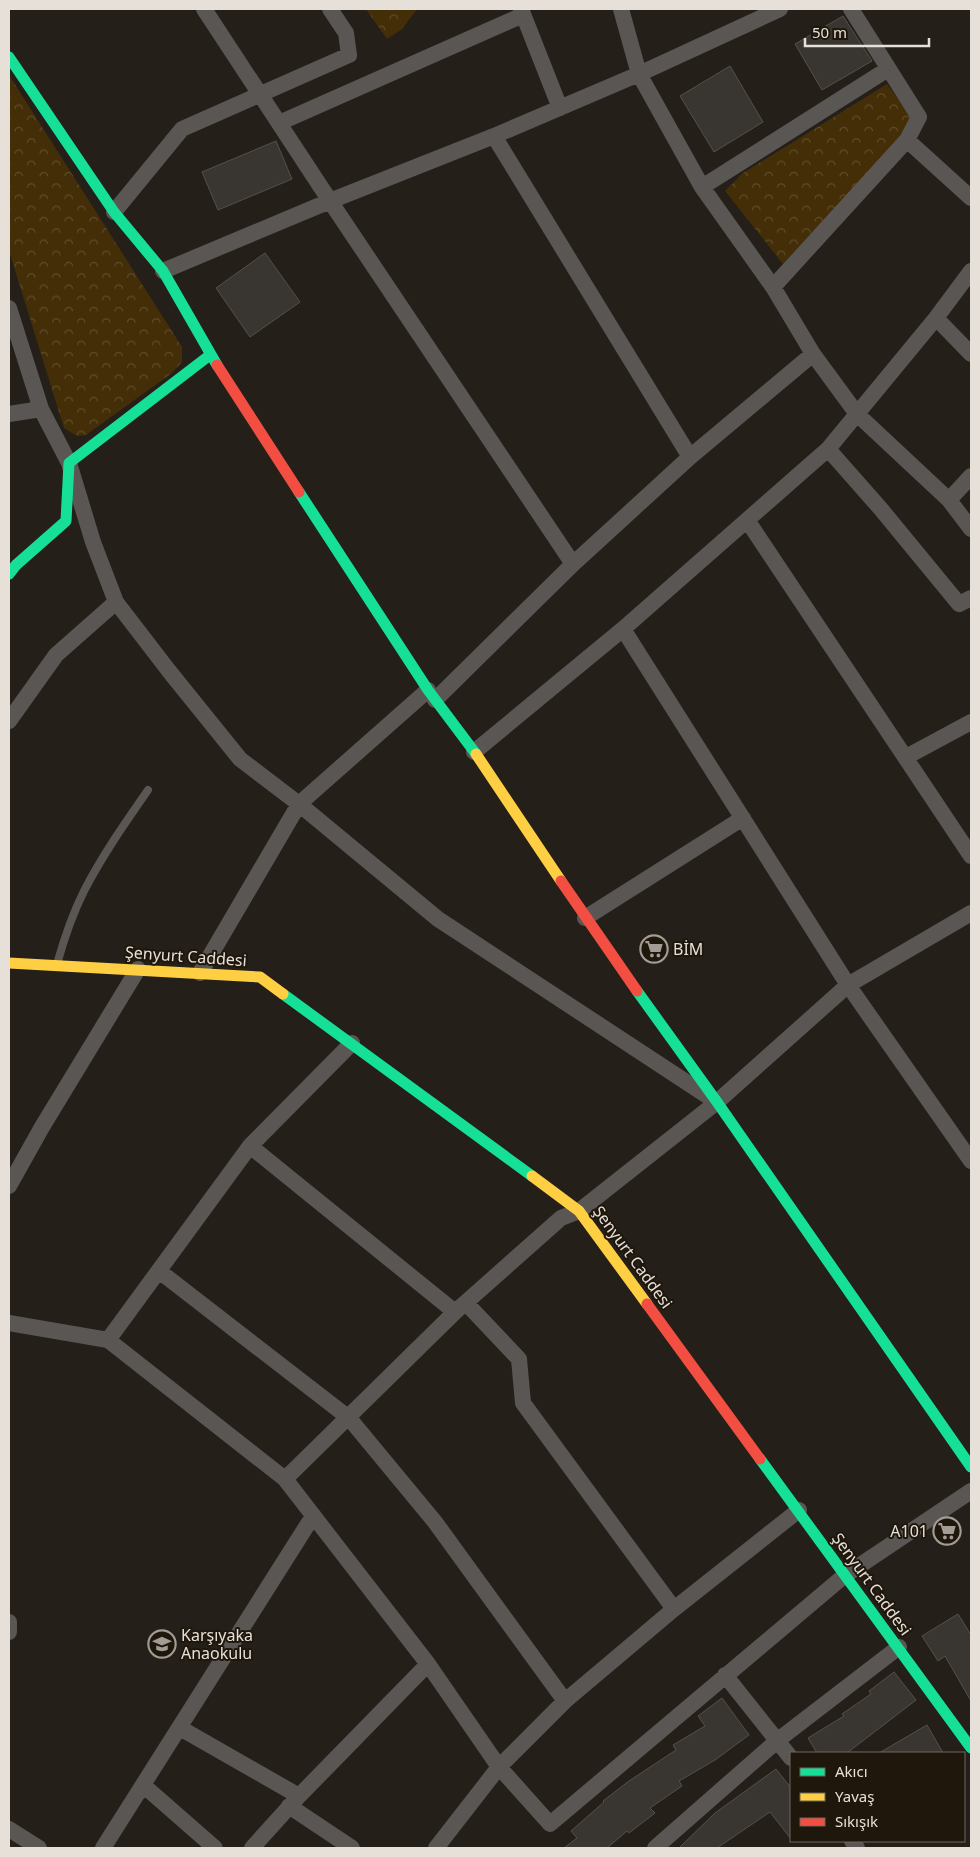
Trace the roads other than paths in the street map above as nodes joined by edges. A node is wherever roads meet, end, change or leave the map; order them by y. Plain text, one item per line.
1 (204, 9) edge
2 (330, 9) edge
3 (621, 9) edge
4 (780, 9) edge
5 (851, 9) edge
6 (522, 12) edge
7 (9, 57) edge
8 (888, 69) junction
9 (639, 74) junction
10 (259, 94) junction
11 (560, 108) junction
12 (279, 123) junction
13 (494, 136) junction
14 (906, 140) junction
15 (702, 187) junction
16 (971, 198) edge
17 (330, 201) junction
18 (114, 212) junction
19 (163, 271) junction
20 (971, 271) edge
21 (773, 287) junction
22 (9, 308) edge
23 (936, 318) junction
24 (813, 354) junction
25 (971, 354) edge
26 (210, 355) junction
27 (41, 409) junction
28 (9, 414) edge
29 (857, 414) junction
30 (828, 449) junction
31 (690, 458) junction
32 (69, 463) junction
33 (971, 476) edge
34 (949, 500) junction
35 (747, 520) junction
36 (971, 529) edge
37 (573, 564) junction
38 (9, 574) edge
39 (971, 598) edge
40 (116, 602) junction
41 (623, 629) junction
42 (432, 694) junction
43 (9, 720) edge
44 (971, 722) edge
45 (474, 752) junction
46 (906, 757) junction
47 (148, 790) dead end
48 (299, 804) junction
49 (743, 818) junction
50 (971, 856) edge
51 (971, 913) edge
52 (585, 918) junction
53 (9, 963) edge
54 (56, 966) junction
55 (138, 969) junction
56 (200, 973) junction
57 (848, 985) junction
58 (352, 1043) junction
59 (717, 1102) junction
60 (250, 1146) junction
61 (971, 1161) edge
62 (9, 1186) edge
63 (579, 1212) junction
64 (159, 1271) junction
65 (460, 1308) junction
66 (9, 1323) edge
67 (108, 1340) junction
68 (349, 1418) junction
69 (971, 1467) edge
70 (285, 1479) junction
71 (971, 1491) edge
72 (799, 1510) junction
73 (314, 1516) junction
74 (844, 1576) junction
75 (674, 1609) junction
76 (9, 1622) edge
77 (9, 1632) edge
78 (898, 1647) junction
79 (428, 1664) junction
80 (725, 1675) junction
81 (565, 1701) junction
82 (180, 1728) junction
83 (778, 1740) junction
84 (971, 1748) edge
85 (790, 1757) edge
86 (500, 1767) junction
87 (143, 1785) junction
88 (294, 1801) junction
89 (13, 1838) edge
90 (39, 1848) edge
91 (103, 1848) edge
92 (215, 1848) edge
93 (252, 1848) edge
94 (352, 1848) edge
95 (436, 1848) edge
96 (655, 1848) edge

1 - 10 street
2 - 10 street
3 - 9 street
4 - 9 street
5 - 8 street
6 - 11 street
6 - 12 street
7 - 18 street
8 - 14 street
8 - 15 street
9 - 11 street
9 - 15 street
10 - 12 street
10 - 18 street
11 - 13 street
12 - 17 street
13 - 17 street
13 - 31 street
14 - 16 street
14 - 21 street
15 - 21 street
17 - 19 street
17 - 37 street
18 - 19 street
19 - 26 street
20 - 23 street
21 - 24 street
22 - 27 street
23 - 25 street
23 - 29 street
24 - 29 street
24 - 31 street
26 - 32 street
26 - 42 street
27 - 28 street
27 - 32 street
29 - 30 street
29 - 34 street
30 - 35 street
30 - 39 street
31 - 37 street
32 - 38 street
32 - 40 street
33 - 34 street
34 - 36 street
35 - 41 street
35 - 46 street
37 - 42 street
40 - 43 street
40 - 48 street
41 - 45 street
41 - 49 street
42 - 45 street
42 - 48 street
44 - 46 street
45 - 52 street
46 - 50 street
47 - 54 lane
48 - 56 street
48 - 59 street
49 - 52 street
49 - 57 street
51 - 57 street
52 - 59 street
53 - 54 street, Şenyurt Caddesi
54 - 55 street, Şenyurt Caddesi
55 - 56 street, Şenyurt Caddesi
55 - 62 street
56 - 58 street, Şenyurt Caddesi
57 - 59 street
57 - 61 street
58 - 60 street
58 - 63 street, Şenyurt Caddesi
59 - 63 street
59 - 69 street
60 - 64 street
60 - 65 street
63 - 65 street
63 - 72 street, Şenyurt Caddesi
64 - 67 street
64 - 68 street
65 - 68 street
65 - 75 street
66 - 67 street
67 - 70 street
68 - 70 street
68 - 81 street
70 - 73 street
71 - 74 street
72 - 74 street, Şenyurt Caddesi
72 - 75 street
73 - 79 street
73 - 82 street
74 - 78 street, Şenyurt Caddesi
74 - 80 street
75 - 81 street
76 - 77 street
78 - 83 street
78 - 84 street, Şenyurt Caddesi
79 - 86 street
79 - 88 street
80 - 83 street
80 - 86 street
81 - 86 street
82 - 87 street
82 - 88 street
83 - 85 street
83 - 96 street
86 - 95 street
87 - 91 street
87 - 92 street
88 - 93 street
88 - 94 street
89 - 90 street

